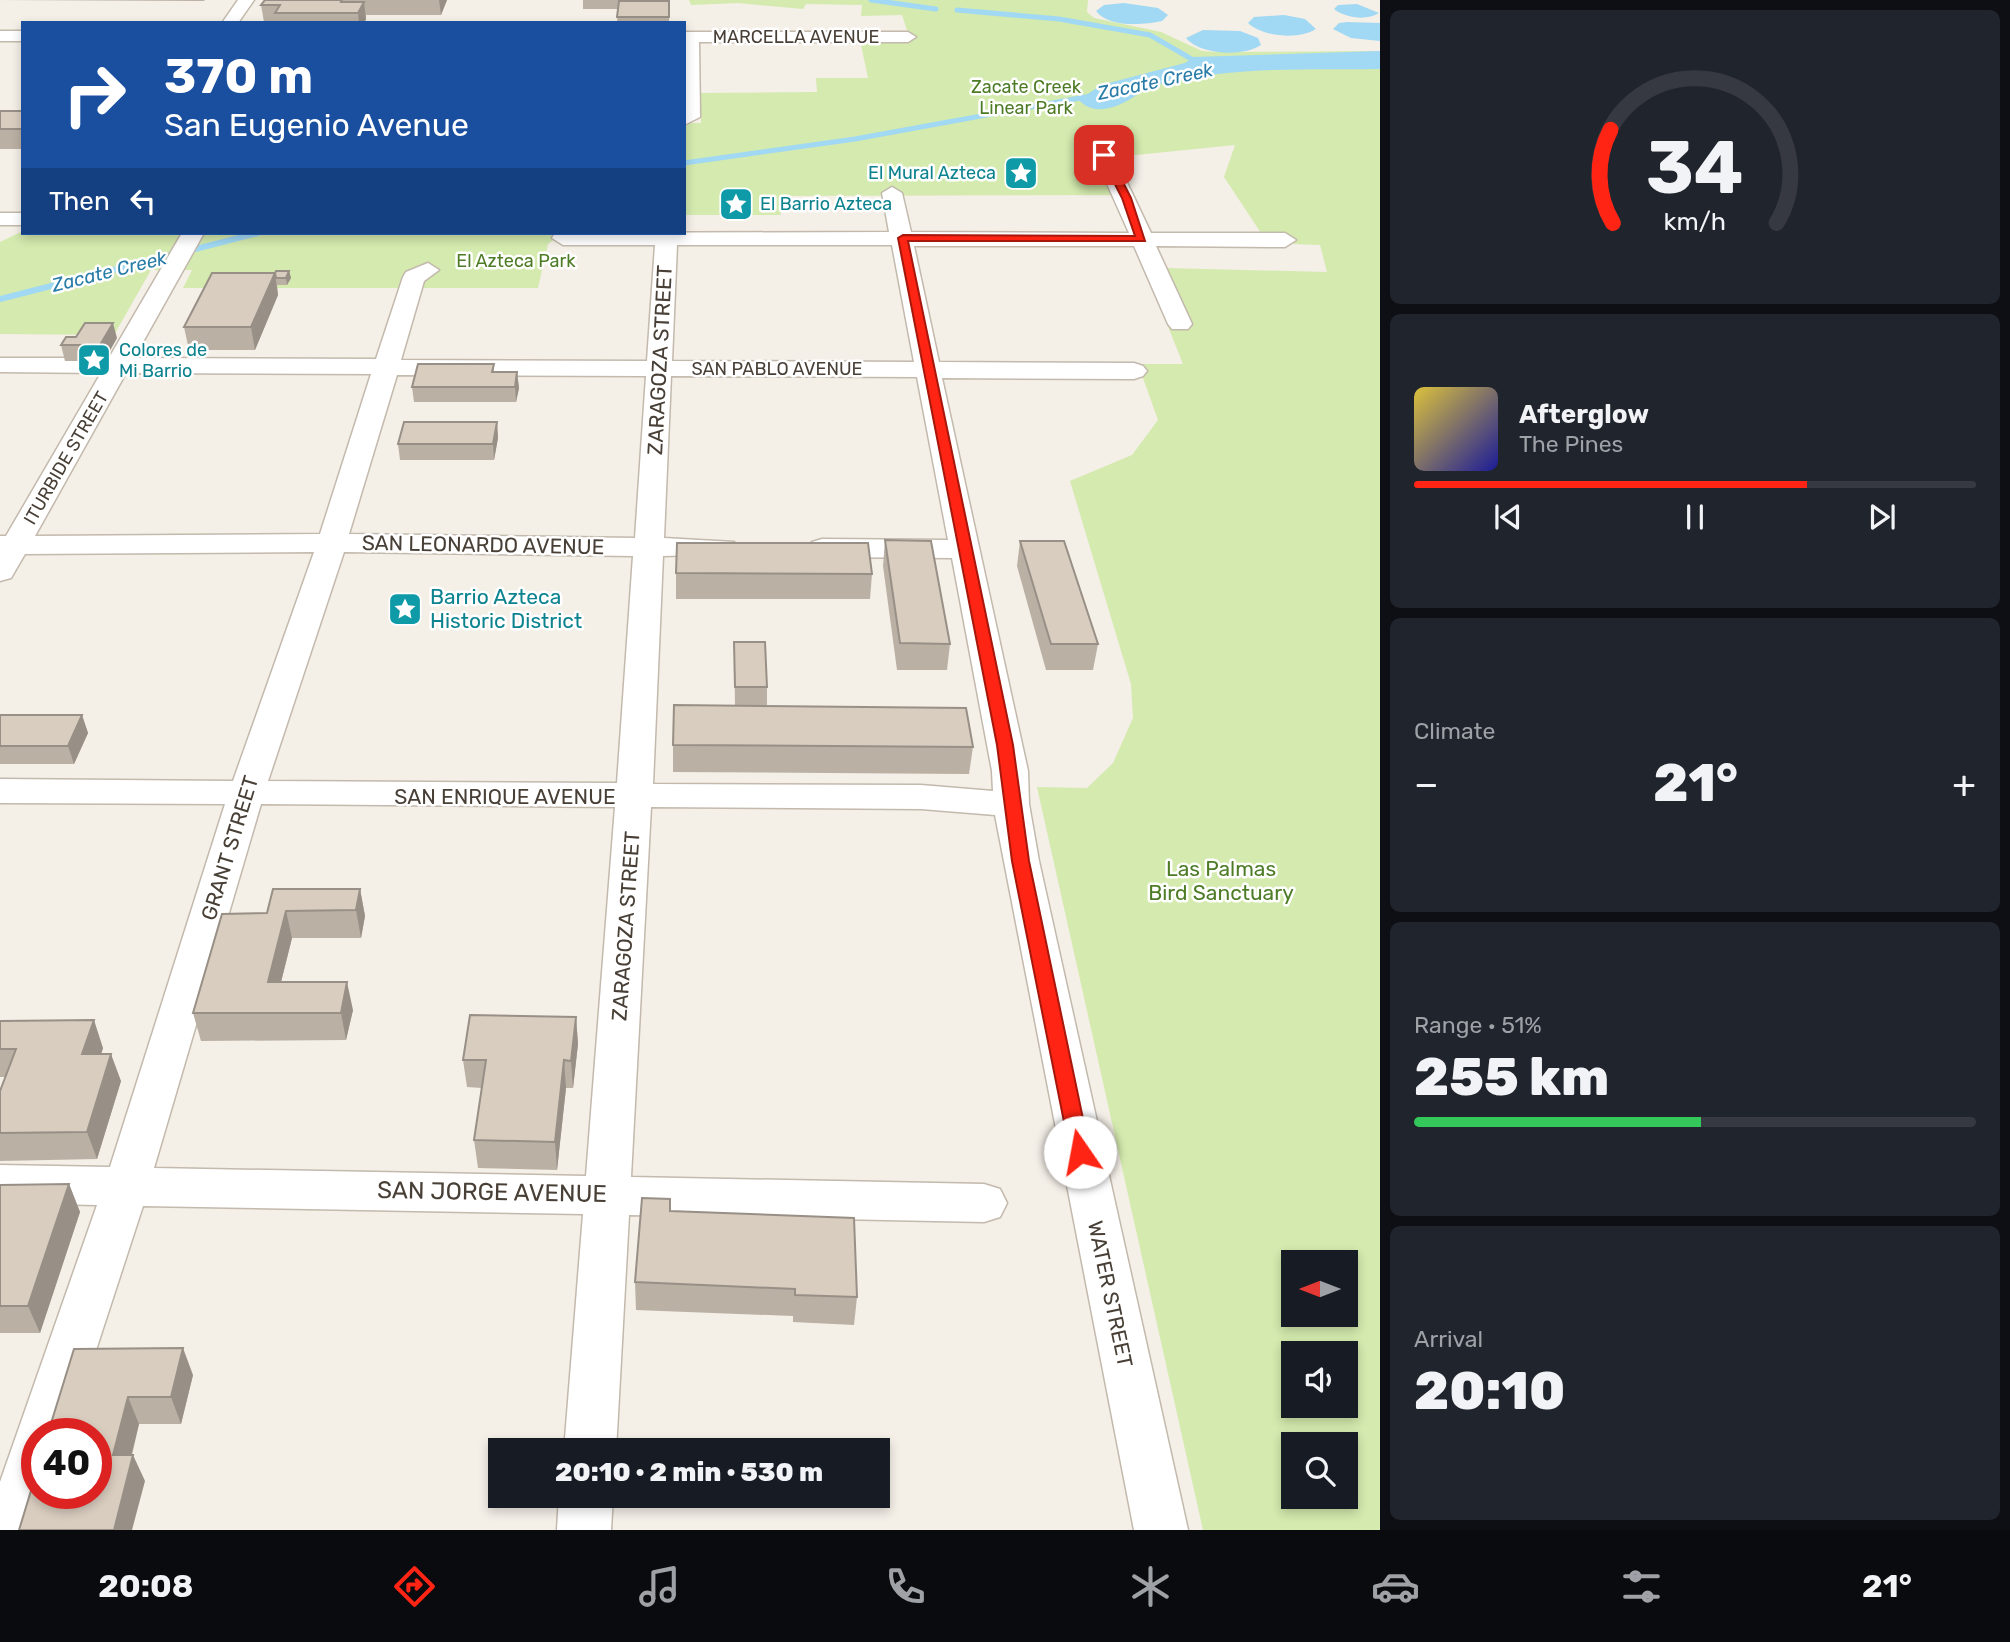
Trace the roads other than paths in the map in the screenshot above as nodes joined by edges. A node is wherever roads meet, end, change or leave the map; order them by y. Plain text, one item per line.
1 (246, 0) edge
2 (231, 21) edge
3 (0, 36) edge
4 (21, 36) edge
5 (687, 37) edge
6 (908, 37) dead end
7 (686, 118) edge
8 (1100, 154) dead end
9 (892, 193) dead end
10 (0, 219) edge
11 (21, 219) edge
12 (192, 235) edge
13 (667, 235) edge
14 (563, 238) dead end
15 (903, 238) junction
16 (1141, 239) junction
17 (1285, 240) dead end
18 (428, 270) dead end
19 (1180, 324) dead end
20 (0, 365) edge
21 (119, 365) junction
22 (386, 368) junction
23 (927, 368) junction
24 (660, 369) junction
25 (1134, 371) dead end
26 (332, 543) junction
27 (8, 545) edge
28 (650, 548) junction
29 (746, 548) edge
30 (801, 548) edge
31 (966, 549) junction
32 (0, 572) edge
33 (0, 791) edge
34 (246, 794) junction
35 (634, 798) junction
36 (1011, 804) junction
37 (0, 1184) edge
38 (126, 1187) junction
39 (608, 1194) junction
40 (984, 1203) dead end
41 (48, 1418) edge
42 (591, 1438) edge
43 (21, 1498) edge
44 (585, 1508) edge
45 (10, 1530) edge
46 (584, 1530) edge
47 (1161, 1530) edge

1 - 2 street
3 - 4 street
5 - 6 street, MARCELLA AVENUE
5 - 7 street
8 - 16 street
9 - 15 street, WATER STREET
10 - 11 street
12 - 21 street, ITURBIDE STREET
13 - 14 street
13 - 15 street
13 - 24 street, ZARAGOZA STREET
15 - 16 street
15 - 23 street, WATER STREET
16 - 17 street
16 - 19 street
18 - 22 street, GRANT STREET
20 - 21 street, SAN PABLO AVENUE
21 - 22 street, SAN PABLO AVENUE
21 - 27 street, ITURBIDE STREET
22 - 24 street, SAN PABLO AVENUE
22 - 26 street, GRANT STREET
23 - 24 street, SAN PABLO AVENUE
23 - 25 street, SAN PABLO AVENUE
23 - 31 street, WATER STREET
24 - 28 street, ZARAGOZA STREET
26 - 27 street, SAN LEONARDO AVENUE
26 - 28 street, SAN LEONARDO AVENUE
26 - 34 street, GRANT STREET
27 - 32 street, ITURBIDE STREET
28 - 29 street, SAN LEONARDO AVENUE
28 - 35 street, ZARAGOZA STREET
30 - 31 street
31 - 36 street, WATER STREET
33 - 34 street, SAN ENRIQUE AVENUE
34 - 35 street, SAN ENRIQUE AVENUE
34 - 38 street, GRANT STREET
35 - 36 street, SAN ENRIQUE AVENUE
35 - 39 street, ZARAGOZA STREET
36 - 47 street, WATER STREET
37 - 38 street, SAN JORGE AVENUE
38 - 39 street, SAN JORGE AVENUE
38 - 41 street, GRANT STREET
39 - 40 street, SAN JORGE AVENUE
39 - 42 street, ZARAGOZA STREET
43 - 45 street
44 - 46 street

